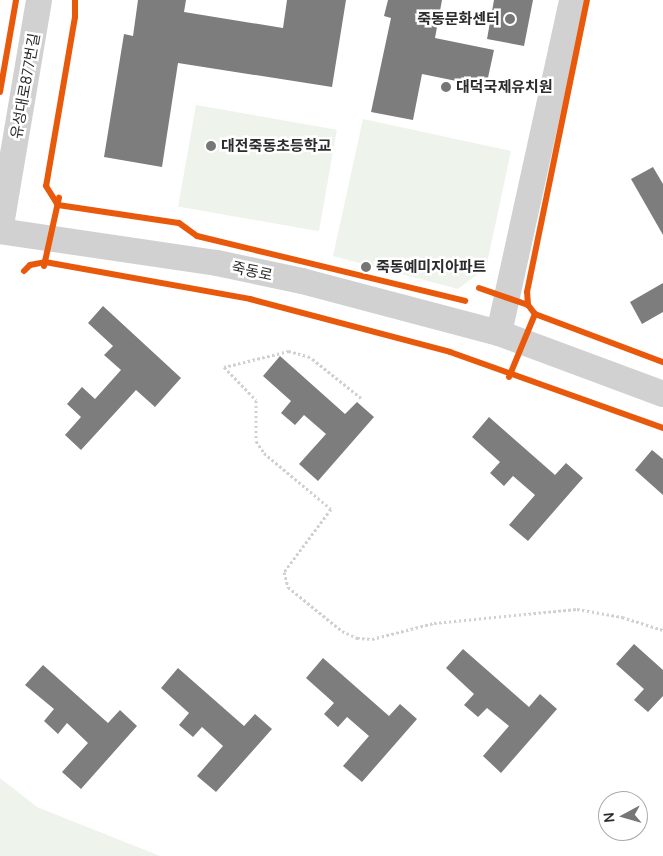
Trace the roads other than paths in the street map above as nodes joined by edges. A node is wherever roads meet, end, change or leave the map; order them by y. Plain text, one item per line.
1 (39, 0) edge
2 (572, 0) edge
3 (0, 231) edge
4 (500, 333) junction
5 (663, 394) edge

1 - 3 street, 유성대로877번길
2 - 4 street
3 - 4 street, 죽동로
4 - 5 street, 죽동로

